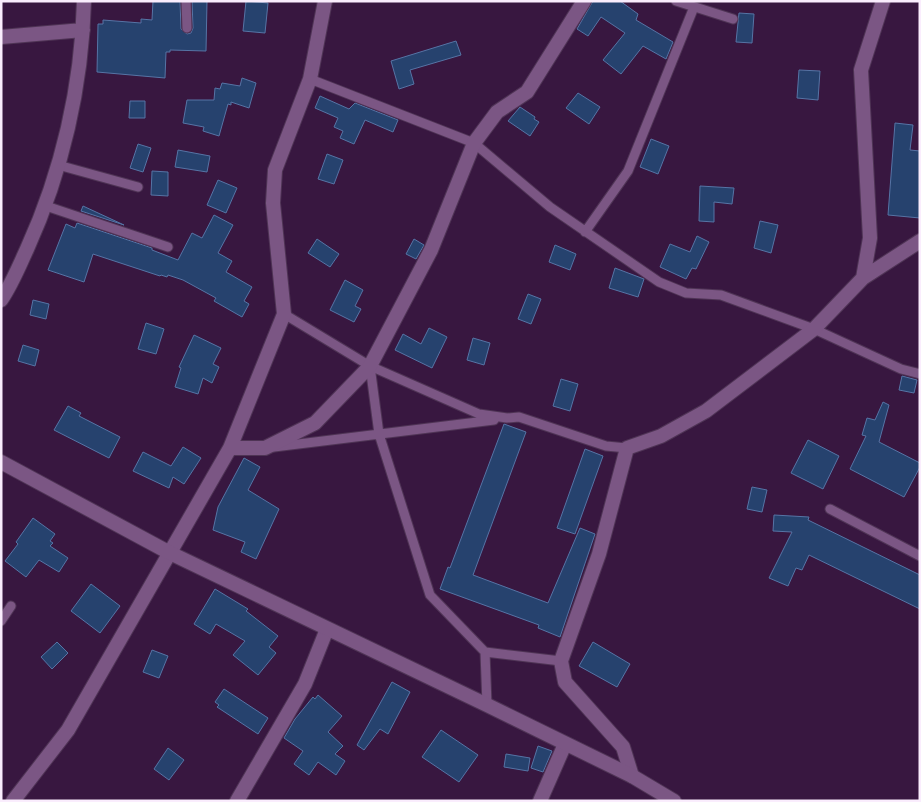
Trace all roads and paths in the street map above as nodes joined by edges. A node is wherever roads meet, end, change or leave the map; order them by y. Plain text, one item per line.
1 (84, 1) edge
2 (186, 1) edge
3 (325, 1) edge
4 (584, 1) edge
5 (676, 1) edge
6 (883, 1) edge
7 (694, 7) junction
8 (732, 19) dead end
9 (187, 28) dead end
10 (83, 30) junction
11 (1, 37) edge
12 (310, 79) junction
13 (474, 143) junction
14 (58, 165) junction
15 (138, 187) dead end
16 (46, 206) junction
17 (585, 232) junction
18 (920, 242) edge
19 (168, 247) dead end
20 (863, 278) junction
21 (1, 300) edge
22 (284, 314) junction
23 (814, 328) junction
24 (370, 366) junction
25 (920, 374) edge
26 (507, 418) junction
27 (379, 434) junction
28 (230, 448) junction
29 (265, 448) junction
30 (627, 448) junction
31 (1, 462) edge
32 (830, 509) dead end
33 (170, 553) junction
34 (920, 556) edge
35 (11, 606) dead end
36 (1, 621) edge
37 (328, 629) junction
38 (485, 652) junction
39 (561, 661) junction
40 (487, 705) junction
41 (566, 744) junction
42 (632, 776) junction
43 (13, 801) edge
44 (237, 801) edge
45 (540, 801) edge
46 (674, 801) edge

1 - 10 street
2 - 9 lane
3 - 12 street
4 - 13 street
5 - 7 lane
6 - 20 street
7 - 8 lane
7 - 17 lane
10 - 11 street
10 - 14 street
12 - 13 lane
12 - 22 street
13 - 17 lane
13 - 24 street
14 - 15 lane
14 - 16 street
16 - 19 lane
16 - 21 street
17 - 23 lane
18 - 20 street
20 - 23 street
22 - 24 lane
22 - 28 street
23 - 25 lane
23 - 30 street
24 - 26 lane
24 - 27 lane
24 - 29 street
26 - 27 lane
26 - 30 lane
27 - 29 lane
27 - 38 lane
28 - 29 street
28 - 33 street
30 - 39 street
31 - 33 street
32 - 34 lane
33 - 37 street
33 - 43 street
35 - 36 lane
37 - 40 street
37 - 44 street
38 - 39 lane
38 - 40 lane
39 - 42 street
40 - 41 street
41 - 42 street
41 - 45 street
42 - 46 street

